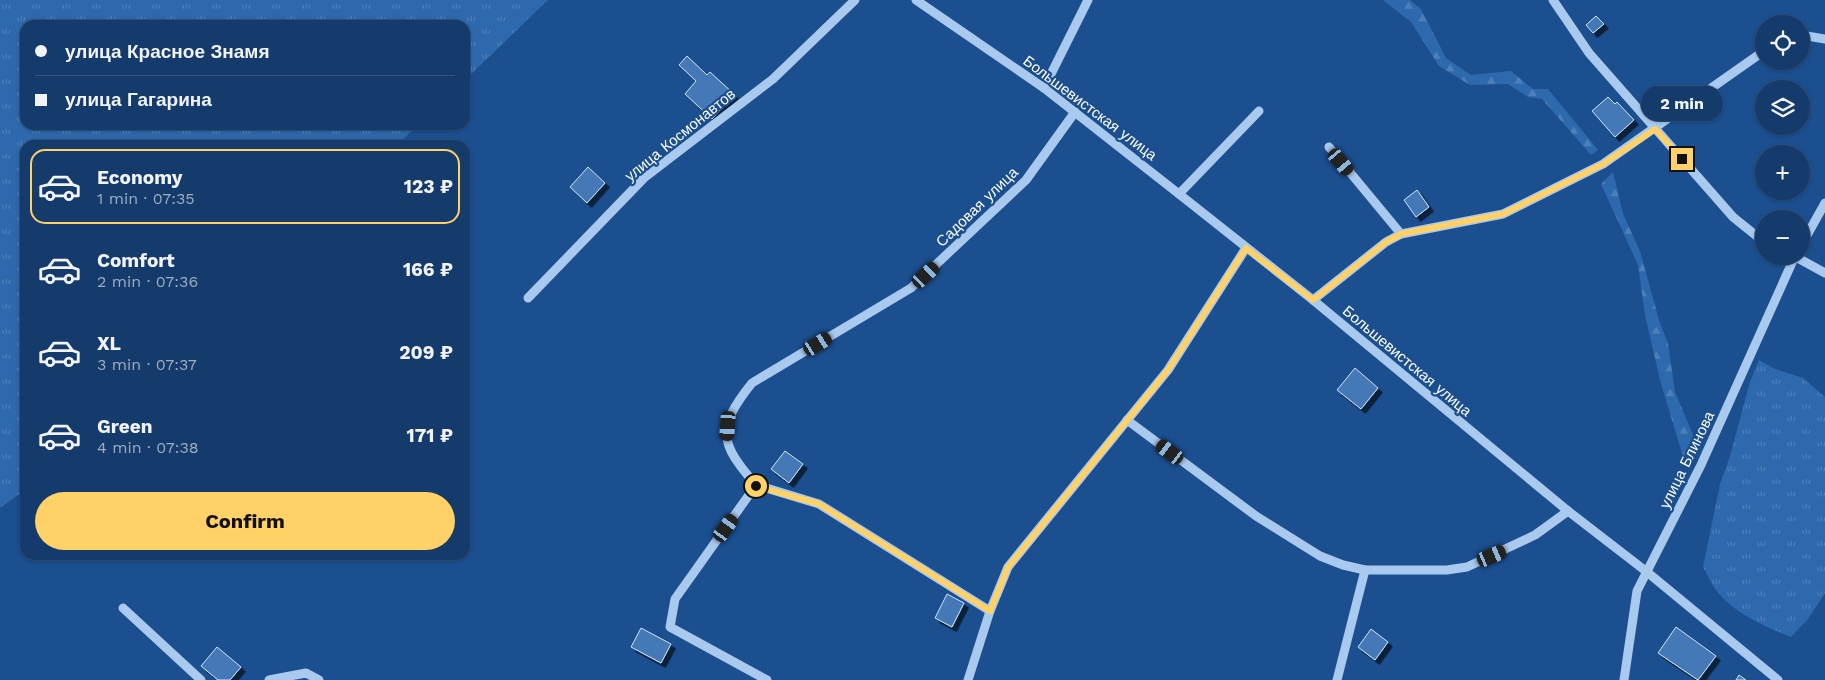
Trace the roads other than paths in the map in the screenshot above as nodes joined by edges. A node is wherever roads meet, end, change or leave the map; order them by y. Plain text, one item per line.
1 (855, 0) edge
2 (916, 0) edge
3 (1088, 0) edge
4 (1553, 0) edge
5 (1810, 36) edge
6 (1825, 38) edge
7 (1755, 57) edge
8 (1044, 88) junction
9 (1259, 111) dead end
10 (1075, 112) junction
11 (1655, 129) junction
12 (1329, 148) dead end
13 (1179, 194) junction
14 (1825, 203) edge
15 (1810, 230) edge
16 (1401, 234) junction
17 (1755, 235) edge
18 (1246, 248) junction
19 (1810, 264) edge
20 (1791, 265) edge
21 (1825, 273) edge
22 (528, 298) dead end
23 (1313, 300) junction
24 (1128, 420) junction
25 (756, 486) junction
26 (1568, 511) junction
27 (1365, 570) junction
28 (1647, 572) junction
29 (123, 608) dead end
30 (990, 611) junction
31 (201, 680) edge
32 (268, 680) edge
33 (319, 680) edge
34 (767, 680) edge
35 (968, 680) edge
36 (1337, 680) edge
37 (1624, 680) edge
38 (1778, 680) edge

1 - 22 street, улица Космонавтов
2 - 8 street, Большевистская улица
3 - 8 street
4 - 11 street
5 - 6 street
7 - 11 street
8 - 10 street, Большевистская улица
9 - 13 street
10 - 13 street, Большевистская улица
10 - 25 street, Садовая улица
11 - 16 street
11 - 17 street
12 - 16 street
13 - 18 street, Большевистская улица
14 - 15 street
16 - 23 street
18 - 23 street, Большевистская улица
18 - 24 street
19 - 21 street
20 - 28 street, улица Блинова
23 - 26 street, Большевистская улица
24 - 27 street
24 - 30 street
25 - 30 street
25 - 34 street
26 - 27 street
26 - 28 street, Большевистская улица
27 - 36 street
28 - 37 street, улица Блинова
28 - 38 street, Большевистская улица
29 - 31 street
30 - 35 street
32 - 33 street

